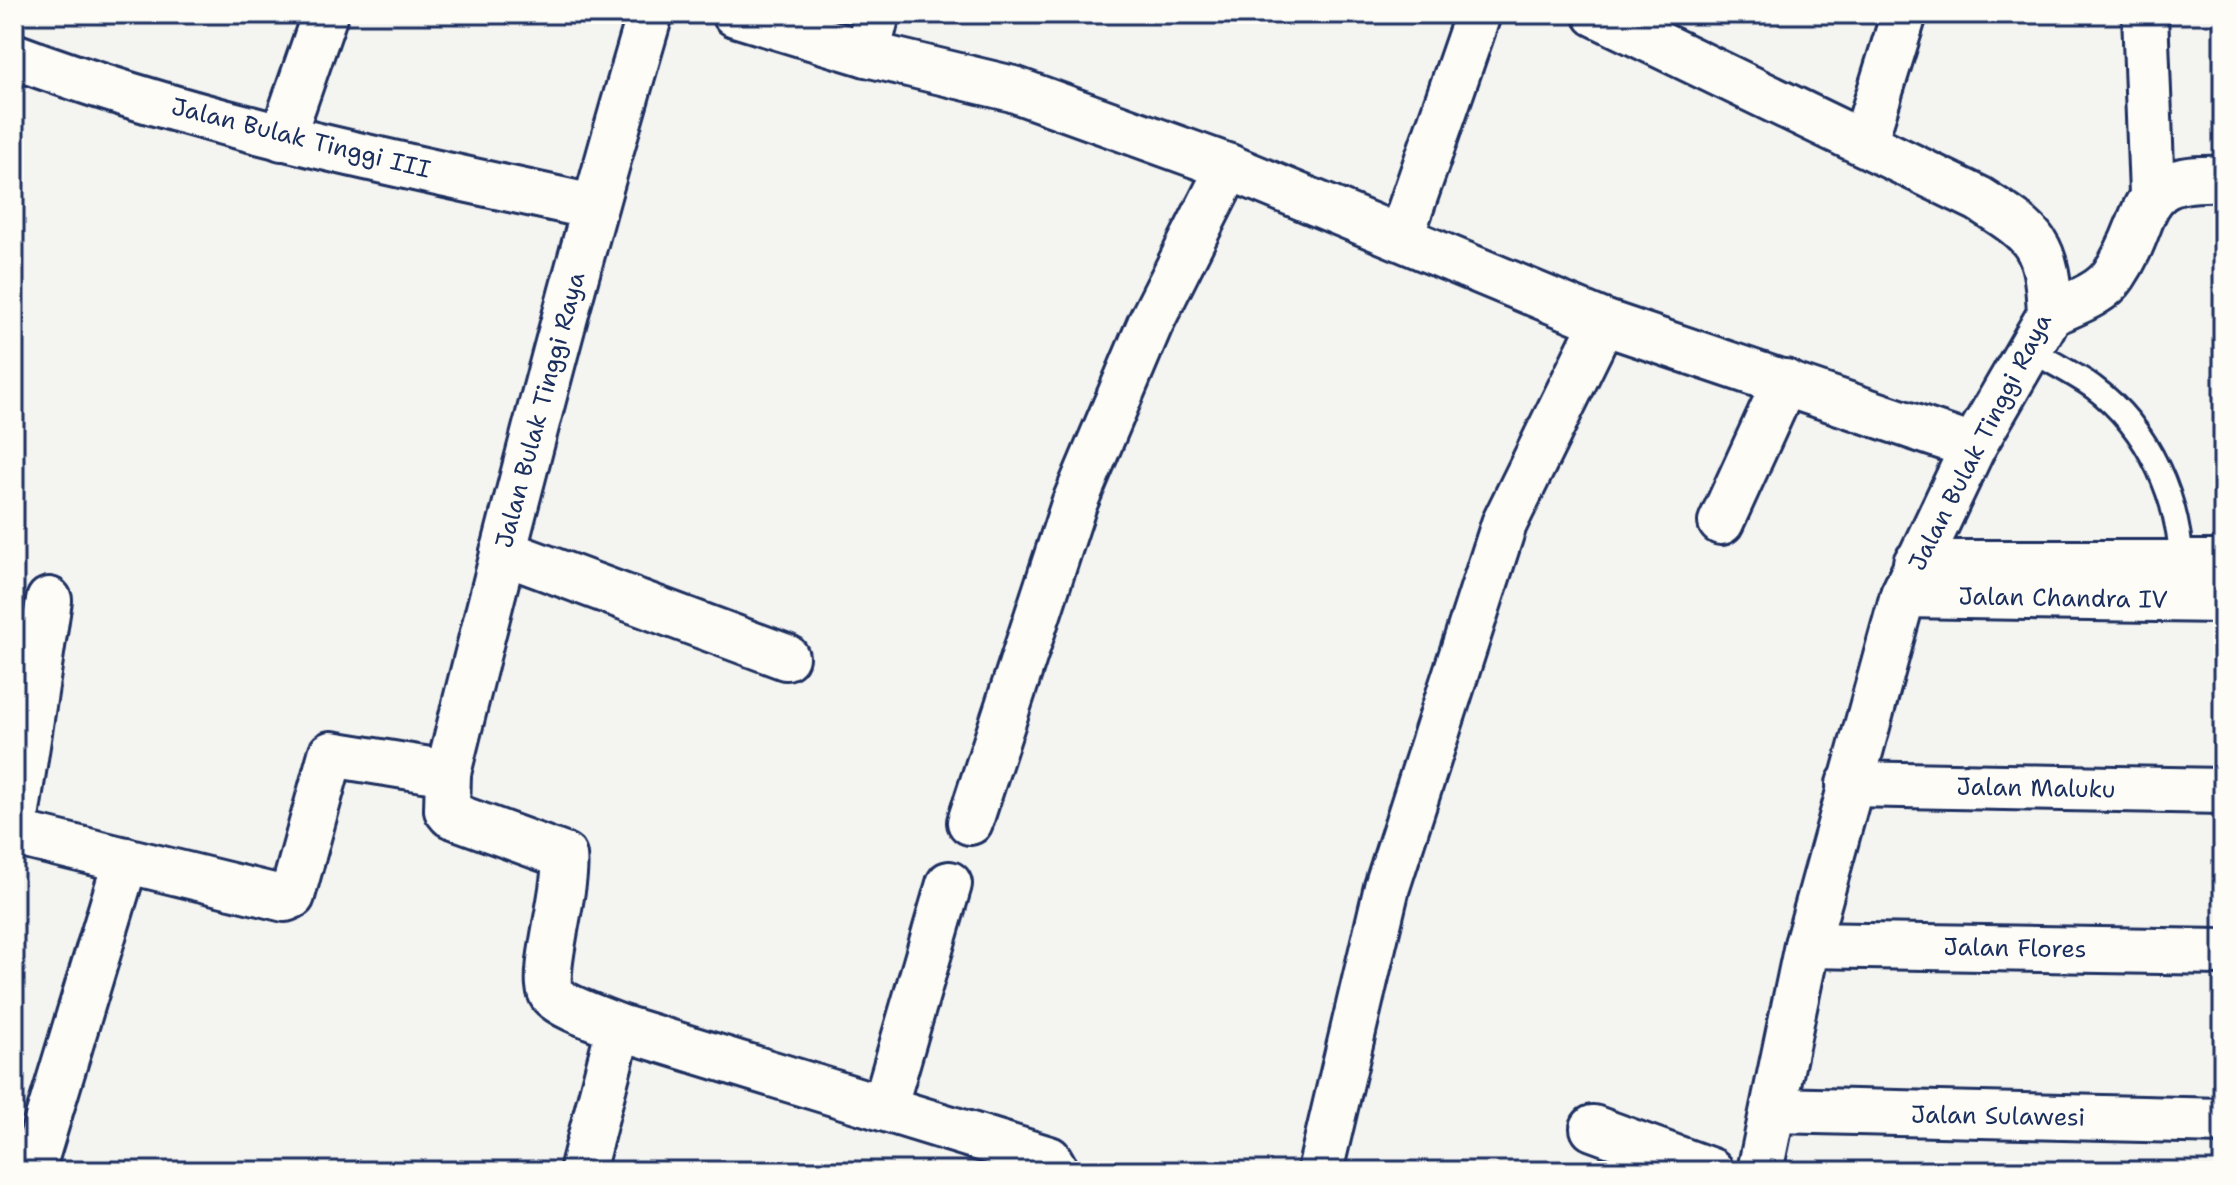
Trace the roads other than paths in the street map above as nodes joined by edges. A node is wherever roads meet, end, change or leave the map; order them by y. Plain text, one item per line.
1 (325, 14) edge
2 (650, 14) edge
3 (735, 14) edge
4 (1478, 14) edge
5 (1596, 14) edge
6 (1904, 14) edge
7 (2145, 14) edge
8 (872, 34) edge
9 (14, 56) edge
10 (282, 138) junction
11 (1864, 143) junction
12 (1229, 167) junction
13 (2223, 179) edge
14 (2152, 194) junction
15 (593, 207) junction
16 (1401, 236) junction
17 (1603, 322) junction
18 (2040, 331) junction
19 (1785, 382) junction
20 (1973, 447) junction
21 (1721, 522) dead end
22 (503, 552) junction
23 (1910, 579) junction
24 (2203, 582) edge
25 (49, 600) dead end
26 (786, 657) dead end
27 (1849, 784) junction
28 (448, 791) junction
29 (2223, 791) edge
30 (970, 822) dead end
31 (14, 832) edge
32 (126, 860) junction
33 (949, 884) dead end
34 (1807, 945) junction
35 (2223, 952) edge
36 (619, 1027) junction
37 (884, 1108) junction
38 (1774, 1110) junction
39 (2223, 1121) edge
40 (1593, 1128) dead end
41 (32, 1171) edge
42 (582, 1171) edge
43 (1056, 1171) edge
44 (1320, 1171) edge
45 (1711, 1171) edge
46 (1760, 1171) edge

1 - 10 street
2 - 15 street, Jalan Bulak Tinggi Raya
3 - 8 street
4 - 16 street
5 - 11 street, Jalan Bulak Tinggi Raya
6 - 11 street
7 - 14 street
8 - 12 street
9 - 10 street, Jalan Bulak Tinggi III
10 - 15 street, Jalan Bulak Tinggi III
11 - 18 street, Jalan Bulak Tinggi Raya
12 - 16 street
12 - 30 street
13 - 14 street
14 - 18 street
15 - 22 street, Jalan Bulak Tinggi Raya
16 - 17 street
17 - 19 street
17 - 44 street
18 - 20 street, Jalan Bulak Tinggi Raya
18 - 24 lane
19 - 20 street
19 - 21 street
20 - 23 street, Jalan Bulak Tinggi Raya
22 - 26 street
22 - 28 street, Jalan Bulak Tinggi Raya
23 - 24 street, Jalan Chandra IV
23 - 27 street, Jalan Bulak Tinggi Raya
25 - 31 street
27 - 29 street, Jalan Maluku
27 - 34 street, Jalan Bulak Tinggi Raya
28 - 32 street
28 - 36 street
31 - 32 street
32 - 41 street
33 - 37 street
34 - 35 street, Jalan Flores
34 - 38 street, Jalan Bulak Tinggi Raya
36 - 37 street
36 - 42 street
37 - 43 street
38 - 39 street, Jalan Sulawesi
38 - 46 street, Jalan Bulak Tinggi Raya
40 - 45 street

